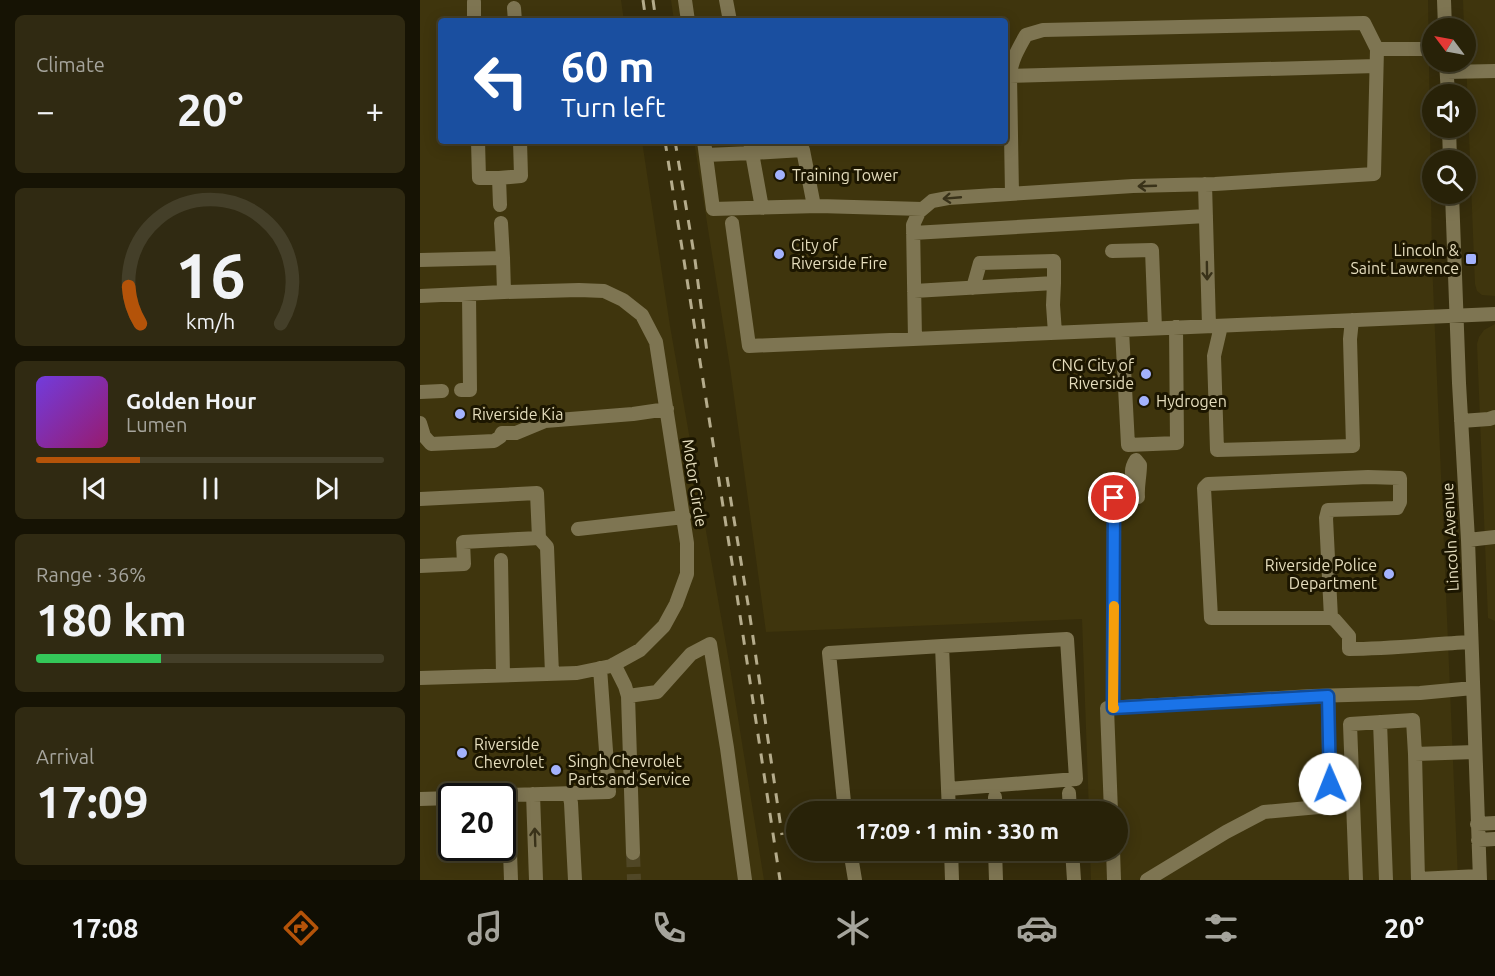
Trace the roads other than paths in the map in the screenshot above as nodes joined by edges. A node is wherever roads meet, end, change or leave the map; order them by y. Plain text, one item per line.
1 (685, 0) edge
2 (726, 0) edge
3 (1444, 0) edge
4 (474, 2) dead end
5 (474, 18) edge
6 (688, 18) edge
7 (729, 18) edge
8 (1445, 18) edge
9 (1377, 49) junction
10 (1422, 49) edge
11 (1376, 66) junction
12 (1476, 69) edge
13 (1495, 70) edge
14 (1010, 76) junction
15 (1008, 92) edge
16 (1008, 133) edge
17 (478, 144) edge
18 (520, 144) edge
19 (751, 147) edge
20 (705, 148) edge
21 (499, 178) junction
22 (1205, 184) junction
23 (1012, 194) junction
24 (1452, 204) edge
25 (500, 205) dead end
26 (814, 206) junction
27 (762, 208) junction
28 (922, 209) junction
29 (1206, 216) junction
30 (732, 223) dead end
31 (501, 224) dead end
32 (913, 233) junction
33 (1112, 251) dead end
34 (503, 258) junction
35 (420, 260) edge
36 (1054, 283) junction
37 (973, 288) junction
38 (914, 291) junction
39 (504, 292) junction
40 (469, 294) junction
41 (420, 296) edge
42 (1495, 314) edge
43 (1456, 315) junction
44 (1352, 320) junction
45 (1215, 326) junction
46 (1176, 327) junction
47 (1155, 328) junction
48 (1122, 330) junction
49 (1055, 333) junction
50 (915, 339) junction
51 (461, 390) dead end
52 (442, 391) dead end
53 (420, 392) edge
54 (667, 409) junction
55 (1495, 417) edge
56 (1461, 421) junction
57 (420, 423) edge
58 (1136, 445) junction
59 (420, 499) edge
60 (684, 517) junction
61 (578, 529) dead end
62 (1495, 537) edge
63 (539, 538) junction
64 (1468, 540) junction
65 (501, 560) dead end
66 (420, 566) edge
67 (1331, 618) junction
68 (1471, 642) junction
69 (942, 646) junction
70 (614, 664) junction
71 (600, 668) junction
72 (552, 674) junction
73 (503, 675) junction
74 (420, 678) edge
75 (1473, 688) junction
76 (628, 696) junction
77 (1328, 696) junction
78 (1113, 708) junction
79 (1380, 722) junction
80 (1474, 752) junction
81 (1415, 754) junction
82 (948, 789) junction
83 (569, 793) junction
84 (1069, 793) dead end
85 (533, 794) junction
86 (516, 795) edge
87 (995, 796) dead end
88 (438, 798) edge
89 (420, 799) edge
90 (844, 801) edge
91 (949, 801) edge
92 (995, 801) edge
93 (1069, 801) edge
94 (1111, 801) edge
95 (1495, 823) edge
96 (1477, 824) junction
97 (1495, 839) edge
98 (1478, 840) junction
99 (633, 853) tunnel mouth
100 (510, 861) edge
101 (852, 861) edge
102 (951, 861) edge
103 (995, 861) edge
104 (1073, 861) edge
105 (1113, 861) edge
106 (1480, 878) edge
107 (511, 880) edge
108 (536, 880) edge
109 (575, 880) edge
110 (745, 880) edge
111 (855, 880) edge
112 (952, 880) edge
113 (996, 880) edge
114 (1074, 880) edge
115 (1114, 880) edge
116 (1147, 880) edge
117 (1356, 880) edge
118 (1386, 880) edge
119 (1418, 880) edge

1 - 6 street
2 - 7 street
3 - 8 street
4 - 5 street
9 - 10 street
9 - 11 street
9 - 14 street
11 - 14 street
11 - 22 street
12 - 13 street
14 - 15 street
15 - 16 street
16 - 23 street
17 - 21 street
18 - 21 street
19 - 20 street
19 - 26 street
19 - 27 street
20 - 27 street
21 - 25 street
22 -> 23 street
22 - 29 street
23 -> 28 street
24 - 43 street, Lincoln Avenue
26 - 27 street
26 - 28 street
28 - 32 street
29 - 32 street
29 -> 45 street
30 - 50 street
31 - 34 street
32 - 38 street
33 - 47 street
34 - 35 street
34 - 39 street
36 - 37 street
36 - 37 street
36 - 49 street
37 - 38 street
38 - 50 street
39 - 40 street, Motor Circle
39 - 54 street, Motor Circle
40 - 41 street, Motor Circle
40 - 51 street
42 - 43 street
43 - 44 street
43 - 56 street, Lincoln Avenue
44 - 45 street
44 - 45 street
45 - 46 street
46 - 47 street
46 - 58 street
47 - 48 street
48 - 49 street
48 - 58 street
49 - 50 street
52 - 53 street
54 - 57 street
54 - 60 street, Motor Circle
55 - 56 street
56 - 64 street, Lincoln Avenue
58 - 78 street
59 - 63 street
60 - 61 street
60 - 70 street, Motor Circle
62 - 64 street
63 - 66 street
63 - 72 street
64 - 68 street, Lincoln Avenue
65 - 73 street
67 - 67 street
67 - 68 street
68 - 75 street, Lincoln Avenue
69 - 82 street
69 - 82 street
69 - 90 street
70 - 71 street, Motor Circle
70 - 76 street
71 - 72 street, Motor Circle
71 - 83 street
72 - 73 street, Motor Circle
73 - 74 street, Motor Circle
75 - 77 street
75 - 80 street, Lincoln Avenue
76 - 99 street
76 - 110 street
77 - 78 street
77 - 116 street
78 - 94 street
79 - 81 street
79 - 117 street
79 - 118 street
80 - 81 street
80 - 96 street, Lincoln Avenue
81 - 119 street
82 - 91 street
83 - 85 street
83 - 109 street
84 - 93 street
85 - 86 street
108 -> 85 street
87 - 92 street
88 - 89 street
95 - 96 street
96 - 98 street, Lincoln Avenue
97 - 98 street
98 - 106 street, Lincoln Avenue
100 - 107 street
101 - 111 street
102 - 112 street
103 - 113 street
104 - 114 street
105 - 115 street
106 - 119 street

